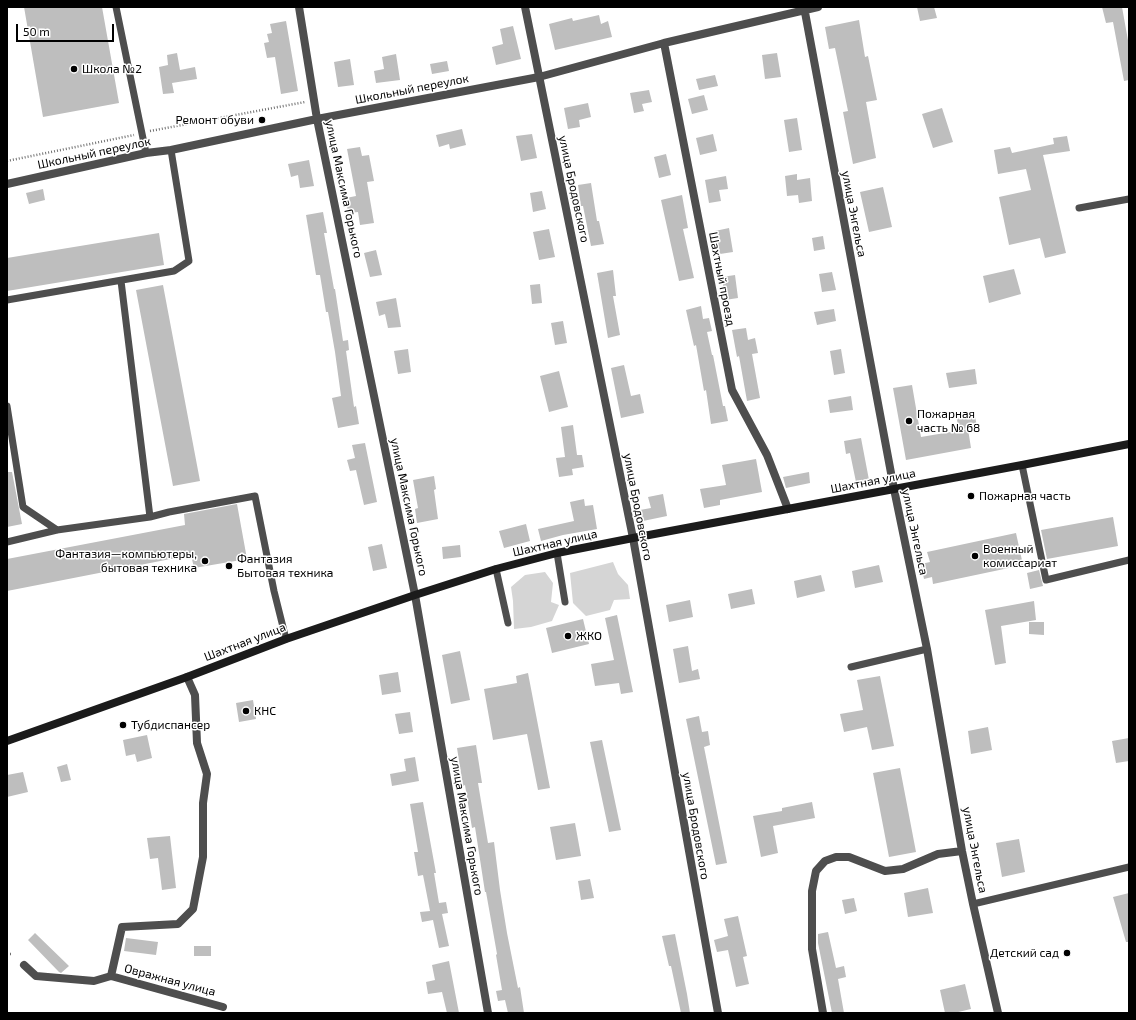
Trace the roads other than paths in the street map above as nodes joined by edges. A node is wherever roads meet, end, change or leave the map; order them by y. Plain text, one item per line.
1 (116, 7) edge
2 (299, 7) edge
3 (525, 7) edge
4 (818, 7) edge
5 (804, 9) edge
6 (664, 43) junction
7 (539, 77) junction
8 (317, 119) junction
9 (172, 150) junction
10 (146, 153) junction
11 (7, 184) edge
12 (1129, 199) edge
13 (1079, 208) dead end
14 (121, 281) junction
15 (7, 300) edge
16 (7, 406) edge
17 (1129, 444) edge
18 (1022, 465) junction
19 (894, 489) junction
20 (788, 509) junction
21 (150, 517) junction
22 (56, 530) junction
23 (633, 538) junction
24 (7, 542) edge
25 (557, 553) junction
26 (1129, 560) edge
27 (496, 570) junction
28 (415, 595) junction
29 (565, 602) dead end
30 (508, 623) dead end
31 (286, 639) junction
32 (927, 648) junction
33 (851, 667) dead end
34 (188, 677) junction
35 (7, 742) edge
36 (962, 851) junction
37 (1129, 867) edge
38 (973, 904) junction
39 (24, 965) dead end
40 (111, 976) junction
41 (223, 1007) dead end
42 (488, 1013) edge
43 (718, 1013) edge
44 (823, 1013) edge
45 (998, 1013) edge

1 - 10 lane
2 - 8 street, улица Максима Горького
3 - 7 street, улица Бродовского
4 - 5 street, Школьный переулок
5 - 6 street, Школьный переулок
5 - 19 street, улица Энгельса
6 - 7 street, Школьный переулок
6 - 20 street, Шахтный проезд
7 - 8 street, Школьный переулок
7 - 23 street, улица Бродовского
8 - 9 street, Школьный переулок
8 - 28 street, улица Максима Горького
9 - 10 street, Школьный переулок
9 - 14 lane
10 - 11 street, Школьный переулок
12 - 13 lane
14 - 15 lane
14 - 21 lane
16 - 22 lane
17 - 18 main road, Шахтная улица
18 - 19 main road, Шахтная улица
18 - 26 lane
19 - 20 main road, Шахтная улица
19 - 32 street, улица Энгельса
20 - 23 main road, Шахтная улица
21 - 22 lane
21 - 31 lane
22 - 24 lane
23 - 25 main road, Шахтная улица
23 - 43 street, улица Бродовского
25 - 27 main road, Шахтная улица
25 - 29 lane
27 - 28 main road, Шахтная улица
27 - 30 lane
28 - 31 main road, Шахтная улица
28 - 42 street, улица Максима Горького
31 - 34 main road, Шахтная улица
32 - 33 lane
32 - 36 street, улица Энгельса
34 - 35 main road, Шахтная улица
34 - 40 street
36 - 38 street, улица Энгельса
36 - 44 street
37 - 38 lane
38 - 45 street, улица Энгельса
39 - 40 street
40 - 41 street, Овражная улица

